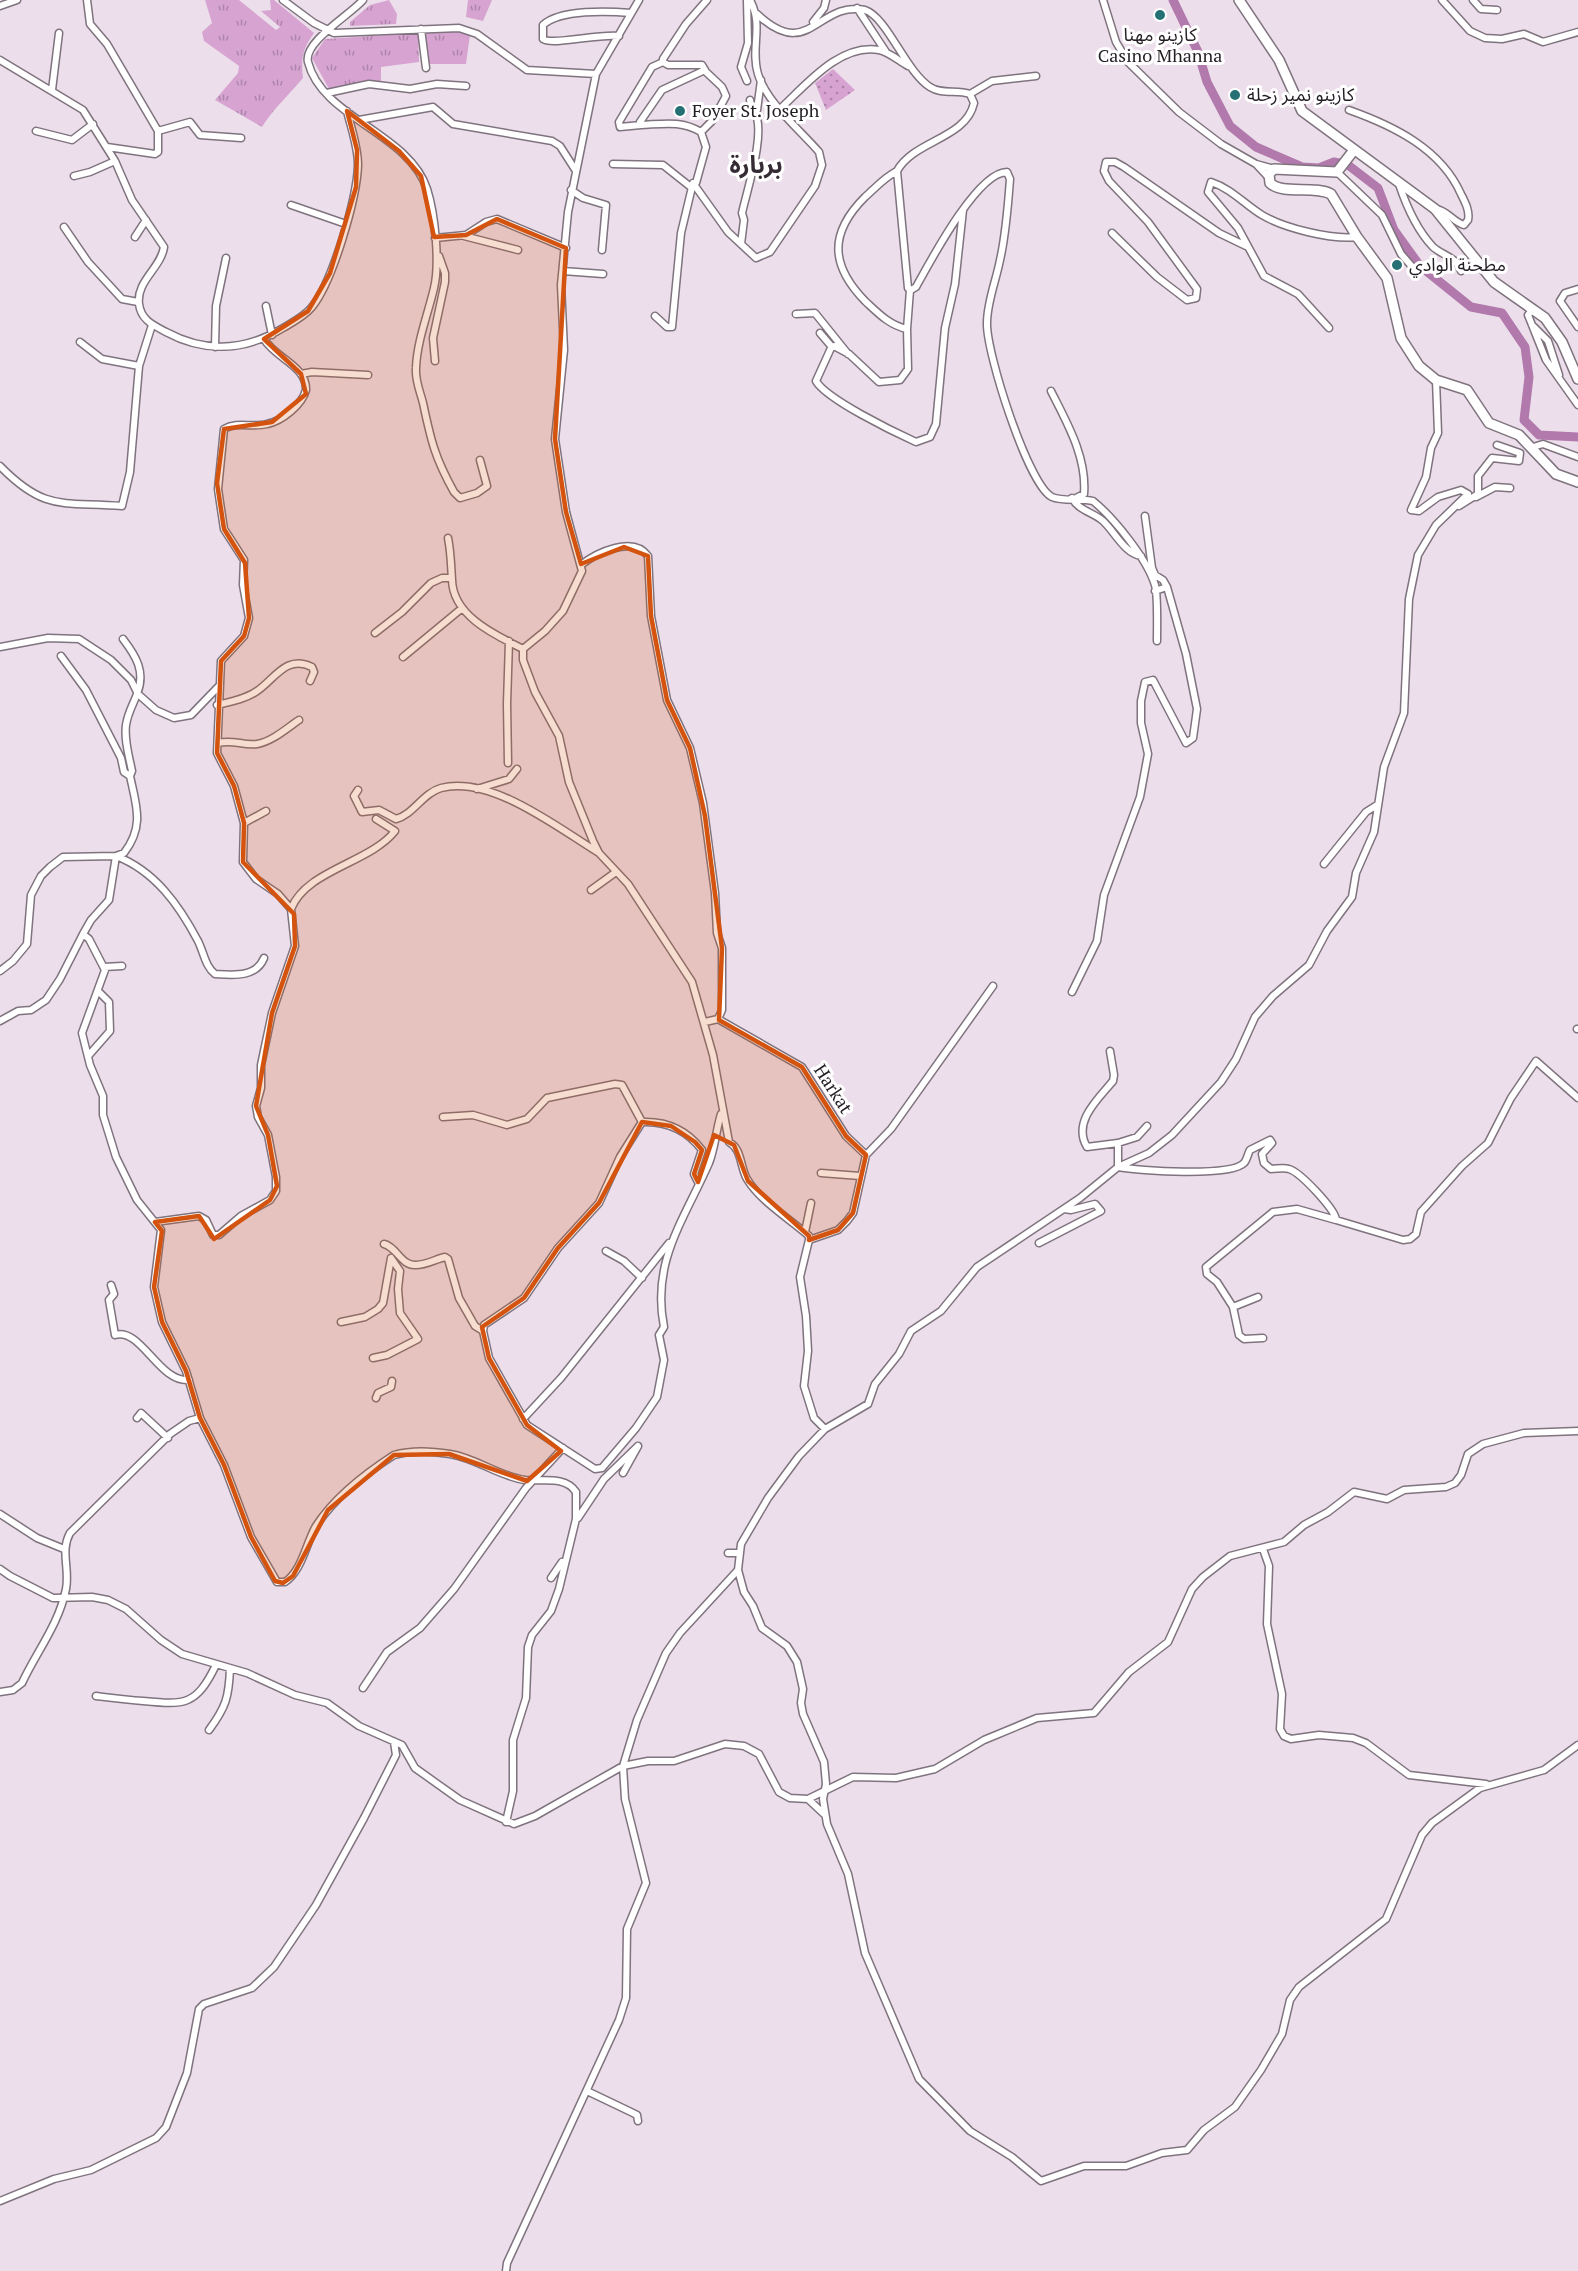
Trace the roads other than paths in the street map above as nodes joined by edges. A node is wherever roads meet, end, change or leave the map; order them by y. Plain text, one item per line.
1 (17, 0) edge
2 (87, 0) edge
3 (283, 0) edge
4 (363, 0) edge
5 (639, 0) edge
6 (707, 0) edge
7 (749, 0) edge
8 (826, 0) edge
9 (1103, 0) edge
10 (1239, 0) edge
11 (1442, 0) edge
12 (1473, 0) edge
13 (0, 6) edge
14 (857, 8) junction
15 (1497, 10) dead end
16 (632, 13) junction
17 (757, 14) junction
18 (810, 25) junction
19 (422, 28) junction
20 (327, 31) junction
21 (1578, 32) edge
22 (59, 33) dead end
23 (619, 36) junction
24 (886, 53) junction
25 (0, 60) edge
26 (663, 62) junction
27 (426, 68) dead end
28 (911, 68) junction
29 (704, 70) junction
30 (597, 74) junction
31 (1036, 76) dead end
32 (761, 80) junction
33 (747, 81) dead end
34 (466, 86) dead end
35 (52, 90) junction
36 (327, 93) junction
37 (970, 94) junction
38 (750, 100) dead end
39 (781, 108) junction
40 (1349, 110) dead end
41 (347, 111) junction
42 (754, 111) junction
43 (359, 120) junction
44 (93, 124) junction
45 (640, 125) junction
46 (36, 131) dead end
47 (158, 131) junction
48 (701, 132) junction
49 (241, 138) dead end
50 (108, 147) junction
51 (1354, 150) junction
52 (115, 161) junction
53 (613, 165) dead end
54 (1339, 169) junction
55 (576, 171) junction
56 (897, 171) junction
57 (1271, 173) junction
58 (74, 176) dead end
59 (1398, 180) junction
60 (694, 186) junction
61 (572, 190) junction
62 (291, 205) dead end
63 (964, 206) junction
64 (1435, 208) junction
65 (146, 220) junction
66 (345, 224) junction
67 (64, 227) dead end
68 (1112, 233) dead end
69 (462, 235) junction
70 (135, 237) dead end
71 (1357, 237) junction
72 (435, 238) junction
73 (741, 244) junction
74 (1246, 246) junction
75 (566, 248) junction
76 (518, 250) dead end
77 (602, 250) dead end
78 (437, 253) junction
79 (226, 258) dead end
80 (1415, 270) dead end
81 (563, 271) junction
82 (1461, 271) dead end
83 (603, 274) dead end
84 (1578, 289) edge
85 (910, 290) junction
86 (138, 302) junction
87 (266, 306) dead end
88 (1532, 310) junction
89 (796, 314) dead end
90 (655, 316) dead end
91 (152, 324) junction
92 (1578, 327) edge
93 (1329, 328) dead end
94 (907, 329) junction
95 (820, 333) dead end
96 (272, 335) junction
97 (264, 339) junction
98 (80, 342) dead end
99 (215, 347) junction
100 (832, 347) junction
101 (849, 354) junction
102 (435, 361) dead end
103 (139, 366) junction
104 (301, 374) junction
105 (368, 375) dead end
106 (1578, 377) edge
107 (1436, 380) junction
108 (1051, 391) dead end
109 (1578, 405) edge
110 (1497, 445) dead end
111 (1530, 448) junction
112 (1578, 457) edge
113 (480, 460) dead end
114 (0, 466) edge
115 (1578, 482) edge
116 (1510, 488) dead end
117 (1475, 497) junction
118 (1074, 498) junction
119 (1454, 508) junction
120 (1145, 516) dead end
121 (448, 538) dead end
122 (1141, 556) junction
123 (581, 566) junction
124 (452, 578) junction
125 (1167, 587) junction
126 (1155, 591) junction
127 (461, 609) junction
128 (375, 633) dead end
129 (123, 639) dead end
130 (1157, 641) dead end
131 (509, 642) junction
132 (0, 646) edge
133 (523, 649) junction
134 (61, 656) dead end
135 (403, 657) dead end
136 (310, 681) dead end
137 (220, 685) junction
138 (138, 693) junction
139 (217, 705) junction
140 (299, 720) dead end
141 (219, 743) junction
142 (508, 763) dead end
143 (517, 769) dead end
144 (130, 776) junction
145 (358, 790) dead end
146 (476, 790) junction
147 (1377, 805) junction
148 (266, 811) dead end
149 (376, 819) dead end
150 (244, 823) junction
151 (600, 853) junction
152 (116, 856) junction
153 (1324, 864) dead end
154 (616, 872) junction
155 (591, 890) dead end
156 (291, 909) junction
157 (83, 934) junction
158 (264, 958) dead end
159 (122, 966) dead end
160 (104, 967) junction
161 (0, 971) edge
162 (993, 986) dead end
163 (98, 991) junction
164 (1072, 992) dead end
165 (718, 1019) junction
166 (0, 1021) edge
167 (705, 1022) junction
168 (1110, 1051) dead end
169 (89, 1055) junction
170 (1578, 1098) edge
171 (722, 1110) junction
172 (443, 1118) dead end
173 (642, 1122) junction
174 (1147, 1125) dead end
175 (1118, 1143) junction
176 (855, 1144) junction
177 (876, 1144) junction
178 (866, 1155) junction
179 (1118, 1167) junction
180 (821, 1173) dead end
181 (860, 1176) junction
182 (698, 1182) junction
183 (811, 1203) dead end
184 (1063, 1209) junction
185 (1336, 1220) junction
186 (155, 1222) junction
187 (804, 1232) junction
188 (673, 1238) junction
189 (809, 1240) junction
190 (1039, 1243) dead end
191 (606, 1251) dead end
192 (391, 1258) junction
193 (642, 1278) junction
194 (111, 1285) dead end
195 (1258, 1297) dead end
196 (1233, 1307) junction
197 (341, 1322) dead end
198 (483, 1331) junction
199 (1263, 1338) dead end
200 (373, 1358) dead end
201 (189, 1380) junction
202 (393, 1381) dead end
203 (376, 1398) dead end
204 (137, 1418) dead end
205 (200, 1418) junction
206 (523, 1419) junction
207 (825, 1430) junction
208 (1578, 1431) edge
209 (168, 1438) junction
210 (563, 1448) junction
211 (623, 1473) dead end
212 (534, 1479) junction
213 (0, 1514) edge
214 (576, 1520) junction
215 (64, 1549) junction
216 (1263, 1549) junction
217 (566, 1553) junction
218 (728, 1553) dead end
219 (739, 1553) junction
220 (0, 1569) edge
221 (738, 1570) junction
222 (551, 1578) dead end
223 (63, 1599) junction
224 (216, 1665) junction
225 (230, 1668) junction
226 (363, 1688) dead end
227 (0, 1692) edge
228 (96, 1696) dead end
229 (209, 1730) dead end
230 (394, 1742) junction
231 (1578, 1745) edge
232 (623, 1766) junction
233 (1487, 1785) junction
234 (825, 1790) junction
235 (808, 1799) junction
236 (826, 1817) junction
237 (506, 1822) junction
238 (587, 2091) junction
239 (638, 2121) dead end
240 (0, 2200) edge
241 (506, 2271) edge

1 - 13 street
2 - 47 street
3 - 20 street
4 - 20 street
5 - 16 street
6 - 26 street
7 - 17 street
7 - 33 street
8 - 18 street
9 - 57 street
10 - 51 street
11 - 21 street
12 - 15 street
14 - 18 street
14 - 24 street
14 - 28 street
16 - 23 street
16 - 23 street
17 - 18 street
17 - 32 street
19 - 20 street
19 - 27 street
19 - 30 street
20 - 36 street
22 - 35 street
23 - 30 street
24 - 28 street
24 - 39 street
25 - 35 street
26 - 29 street
26 - 45 street
28 - 37 street
29 - 45 street
29 - 48 street
30 - 55 street
31 - 37 street
32 - 39 street
32 - 42 street
34 - 36 street
35 - 44 street
36 - 41 street
37 - 56 street
38 - 42 street
39 - 73 street
40 - 64 street
41 - 43 street
41 - 66 street
42 - 73 street
43 - 55 street
43 - 72 street
44 - 46 street
44 - 50 street
45 - 48 street
47 - 49 street
47 - 50 street
48 - 60 street
50 - 52 street
51 - 54 street
51 - 59 street
52 - 58 street
52 - 65 street
53 - 60 street
54 - 57 street
54 - 80 street
55 - 61 street
56 - 85 street
56 - 94 street
57 - 71 street
59 - 64 street
59 - 82 street
60 - 73 street
60 - 90 street
61 - 75 street
61 - 77 street
62 - 66 street
63 - 85 street
63 - 100 street
63 - 118 street
64 - 88 street
65 - 70 street
65 - 86 street
66 - 96 street
67 - 86 street
68 - 74 street
69 - 72 street
69 - 75 street
69 - 76 street
71 - 74 street
71 - 107 street
72 - 78 street
74 - 93 street
75 - 81 street
78 - 102 street
78 - 113 street
79 - 99 street
81 - 83 street
81 - 123 street
84 - 92 street
85 - 94 street
86 - 91 street
87 - 96 street
88 - 106 street
88 - 109 street
89 - 101 street
91 - 99 street
91 - 103 street
94 - 101 street
95 - 100 street
96 - 97 street
97 - 99 street
97 - 104 street
98 - 103 street
100 - 101 street
103 - 114 street
104 - 105 street
104 - 137 street
107 - 111 street
107 - 119 street
108 - 118 street
110 - 117 street
111 - 112 street
111 - 115 street
116 - 117 street
117 - 119 street
118 - 122 street
118 - 122 street
119 - 147 street
120 - 125 street
121 - 124 street
122 - 126 street
123 - 133 street
123 - 165 street
124 - 127 street
124 - 128 street
125 - 126 street
125 - 164 street
126 - 130 street
127 - 131 street
127 - 135 street
129 - 138 street
131 - 133 street
131 - 142 street
132 - 138 street
133 - 151 street
134 - 144 street
136 - 139 street
137 - 138 street
137 - 139 street
138 - 144 street
139 - 141 street
140 - 141 street
141 - 150 street
143 - 146 street
144 - 152 street
145 - 146 street
146 - 151 street
147 - 153 street
147 - 179 street
148 - 150 street
149 - 156 street
150 - 156 street
151 - 154 street
152 - 157 street
152 - 158 street
152 - 161 street
154 - 155 street
154 - 167 street
156 - 186 street
157 - 160 street
157 - 166 street
159 - 160 street
160 - 163 street
162 - 177 street
163 - 169 street
163 - 169 street
165 - 167 street
165 - 176 street, Harkat
167 - 171 street
168 - 175 street
169 - 186 street
170 - 185 street
171 - 182 street
171 - 187 street
172 - 173 street
173 - 182 street
173 - 198 street
174 - 175 street
175 - 179 street
176 - 177 street
176 - 178 street, Harkat
177 - 178 street
178 - 181 street
179 - 184 street
179 - 185 street
180 - 181 street
181 - 189 street
182 - 188 street
183 - 187 street
184 - 190 street
184 - 207 street
185 - 196 street
186 - 201 street
187 - 189 street
188 - 193 street
188 - 210 street
189 - 207 street
191 - 193 street
192 - 197 street
192 - 198 street
192 - 200 street
193 - 206 street
194 - 201 street
195 - 196 street
196 - 199 street
198 - 206 street
201 - 205 street
202 - 203 street
204 - 209 street
205 - 209 street
205 - 212 street
206 - 210 street
207 - 219 street
208 - 216 street
209 - 215 street
210 - 212 street
211 - 214 street
212 - 214 street
212 - 226 street
213 - 215 street
214 - 217 street
215 - 223 street
216 - 233 street
216 - 234 street
217 - 222 street
217 - 237 street
218 - 219 street
219 - 221 street
220 - 223 street
221 - 232 street
221 - 234 street
223 - 224 street
223 - 227 street
224 - 225 street
224 - 228 street
225 - 229 street
225 - 230 street
230 - 237 street
230 - 240 street
231 - 233 street
232 - 235 street
232 - 237 street
232 - 238 street
233 - 236 street
234 - 235 street
234 - 236 street
235 - 236 street
238 - 239 street
238 - 241 street

